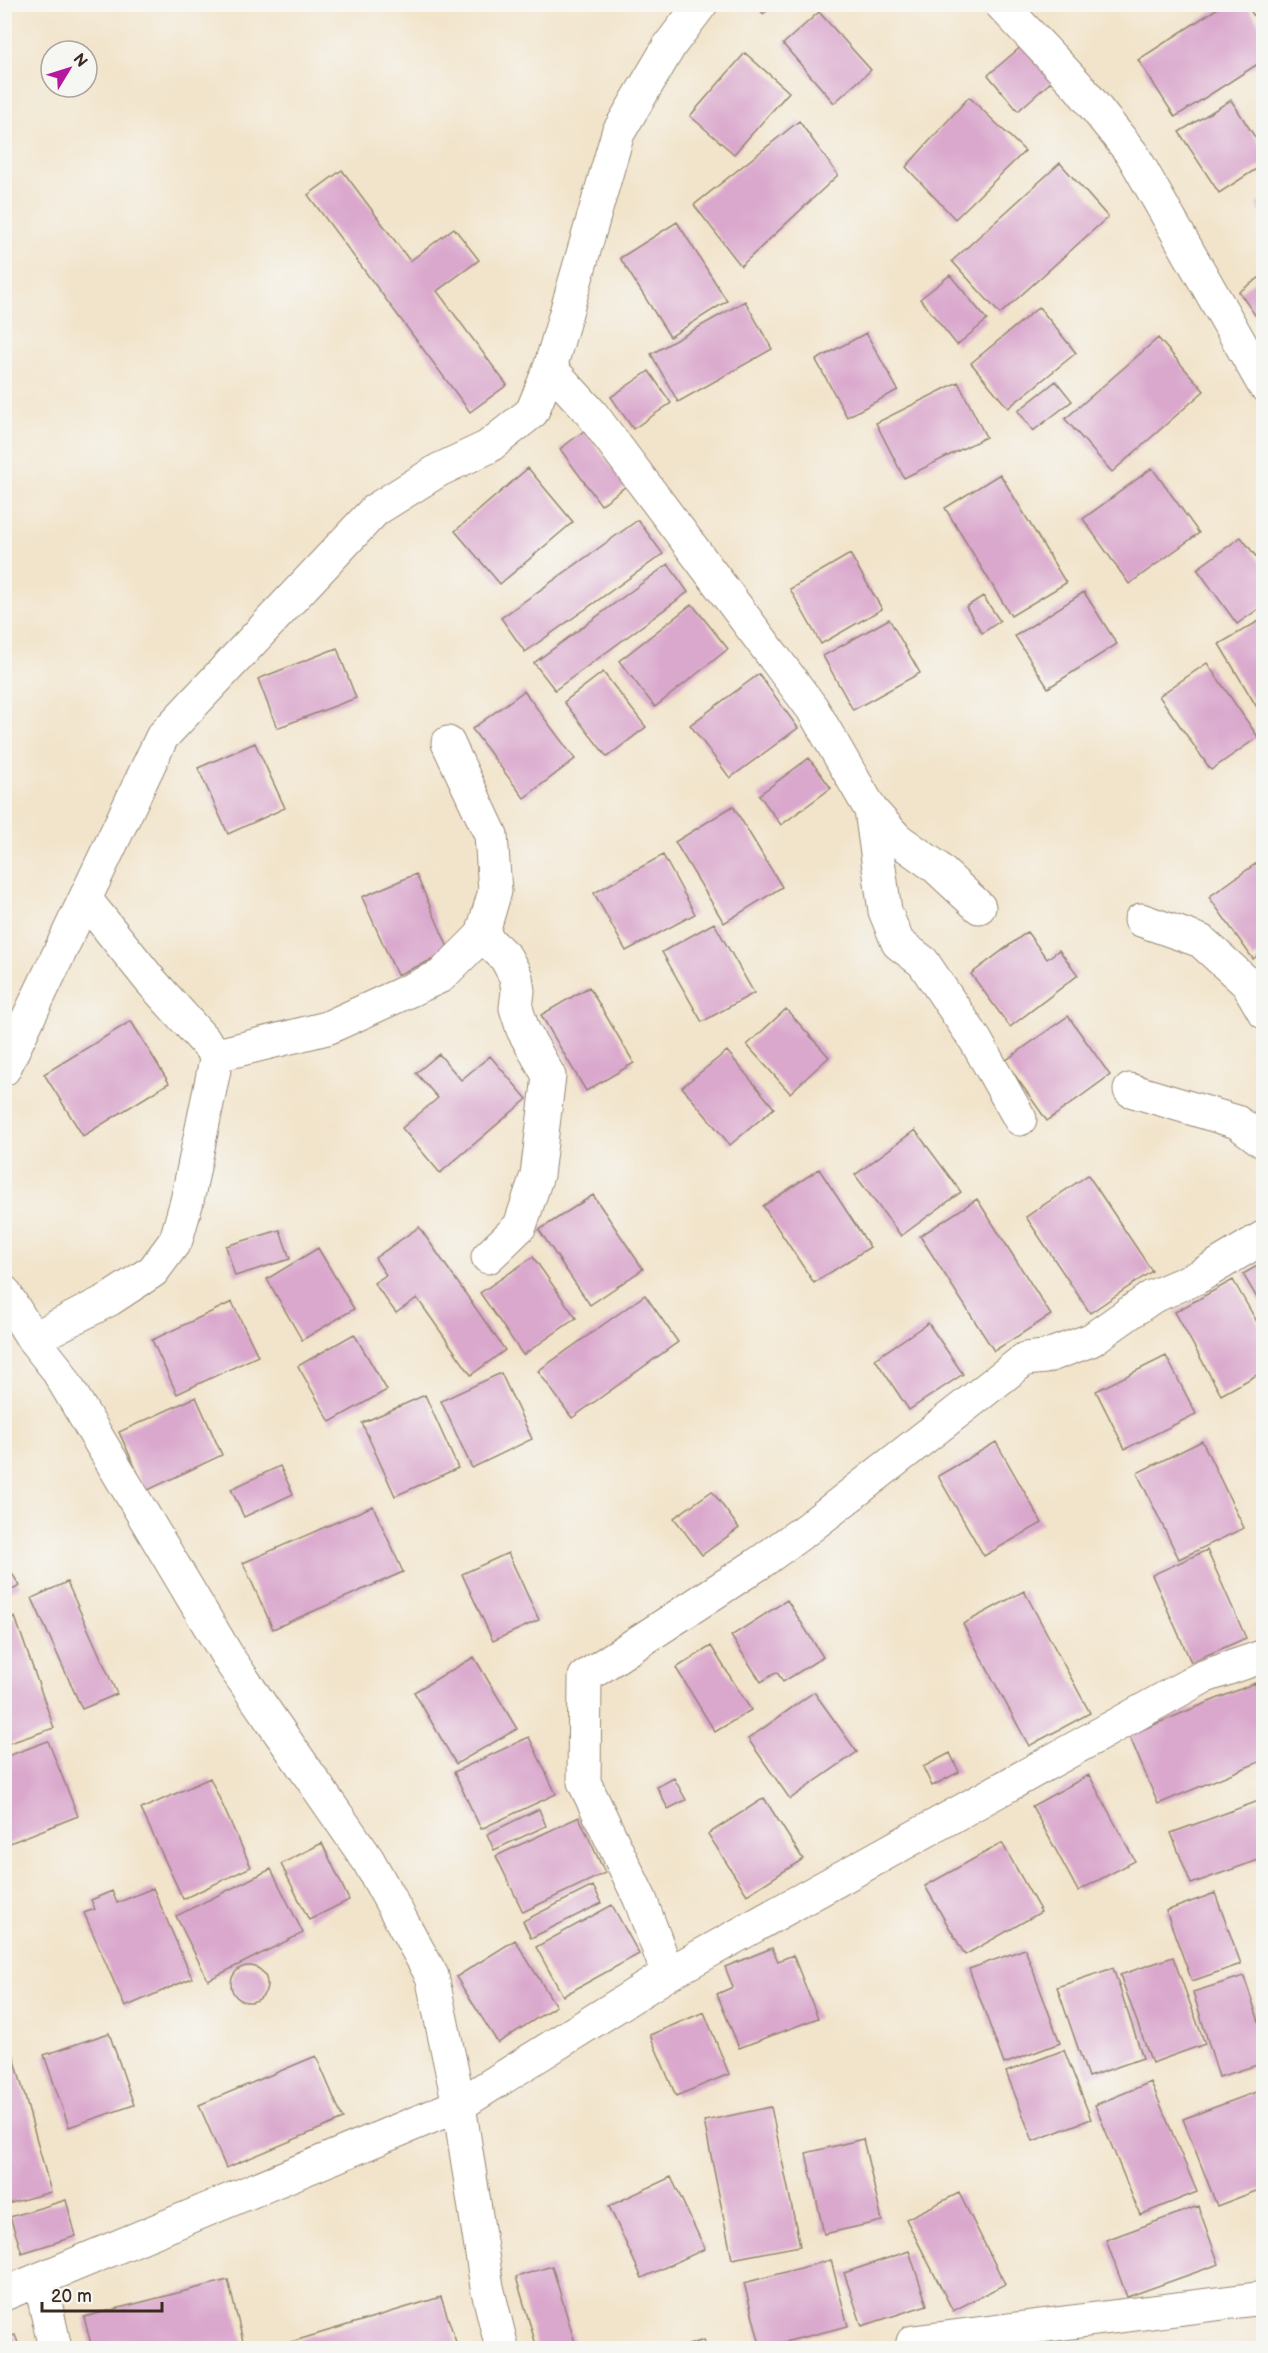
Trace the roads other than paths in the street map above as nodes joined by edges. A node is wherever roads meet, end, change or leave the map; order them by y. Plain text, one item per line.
1 (701, 4) edge
2 (1001, 4) edge
3 (550, 368) junction
4 (1263, 385) edge
5 (448, 743) dead end
6 (871, 810) junction
7 (85, 899) junction
8 (979, 907) dead end
9 (1141, 920) dead end
10 (482, 935) junction
11 (1263, 1012) edge
12 (217, 1055) junction
13 (4, 1069) edge
14 (1130, 1090) dead end
15 (1020, 1119) dead end
16 (1263, 1142) edge
17 (1263, 1236) edge
18 (488, 1257) dead end
19 (4, 1292) edge
20 (33, 1339) junction
21 (1263, 1656) edge
22 (668, 1974) junction
23 (459, 2105) junction
24 (40, 2280) junction
25 (4, 2294) edge
26 (1263, 2298) edge
27 (913, 2342) dead end
28 (55, 2349) edge
29 (502, 2349) edge

1 - 3 street
2 - 4 street
3 - 6 street
3 - 7 street
5 - 10 street
6 - 8 street
6 - 15 street
7 - 12 street
7 - 13 street
9 - 11 street
10 - 12 street
10 - 18 street
12 - 20 street
14 - 16 street
17 - 22 street
19 - 20 street
20 - 23 street
21 - 22 street
22 - 23 street
23 - 24 street
23 - 29 street
24 - 25 street
24 - 28 street
26 - 27 street

